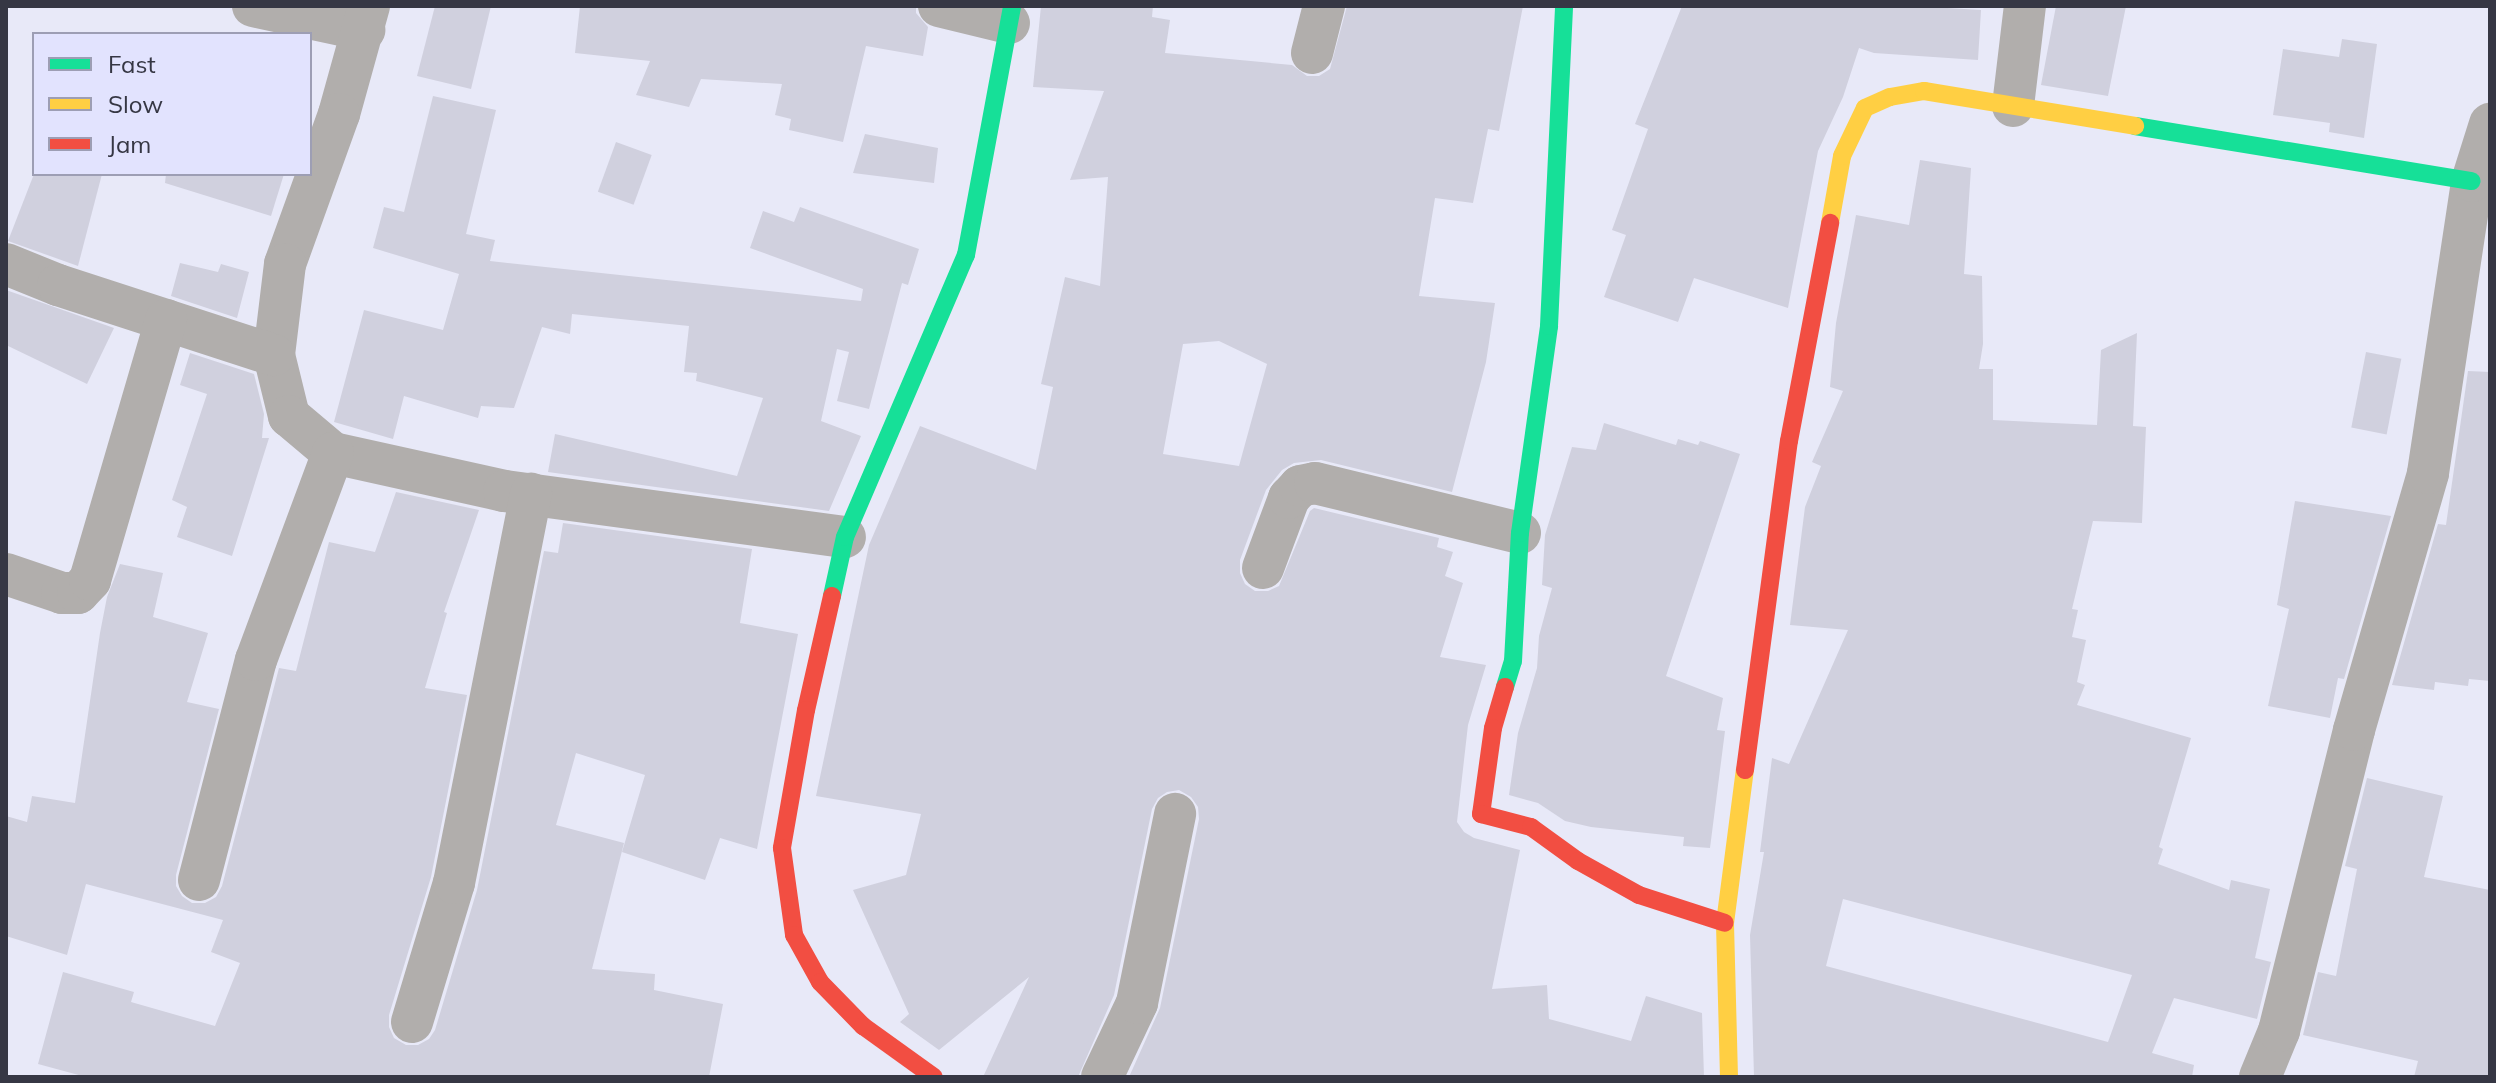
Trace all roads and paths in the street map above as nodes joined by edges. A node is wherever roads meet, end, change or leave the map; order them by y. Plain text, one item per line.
1 (253, 6) edge
2 (939, 6) edge
3 (1324, 6) edge
4 (1564, 6) edge
5 (2025, 6) edge
6 (1010, 14) edge
7 (367, 18) edge
8 (1312, 53) dead end
9 (2013, 106) junction
10 (2490, 124) edge
11 (2472, 181) junction
12 (6, 264) edge
13 (166, 320) junction
14 (274, 355) junction
15 (333, 453) junction
16 (531, 494) junction
17 (1520, 533) junction
18 (845, 537) junction
19 (1263, 568) dead end
20 (6, 574) edge
21 (1175, 814) dead end
22 (199, 880) dead end
23 (1725, 923) junction
24 (412, 1022) dead end
25 (934, 1077) edge
26 (1102, 1077) edge
27 (1729, 1077) edge
28 (2260, 1077) edge

1 - 7 street
2 - 6 street
3 - 8 street
4 - 17 street
5 - 9 street
6 - 18 street
7 - 14 street
9 - 11 street
9 - 23 street
10 - 11 street
11 - 28 street
12 - 13 street
13 - 14 street
13 - 20 street
14 - 15 street
15 - 16 street
15 - 22 street
16 - 18 street
16 - 24 street
17 - 19 street
17 - 23 street
18 - 25 street
21 - 26 street
23 - 27 street

